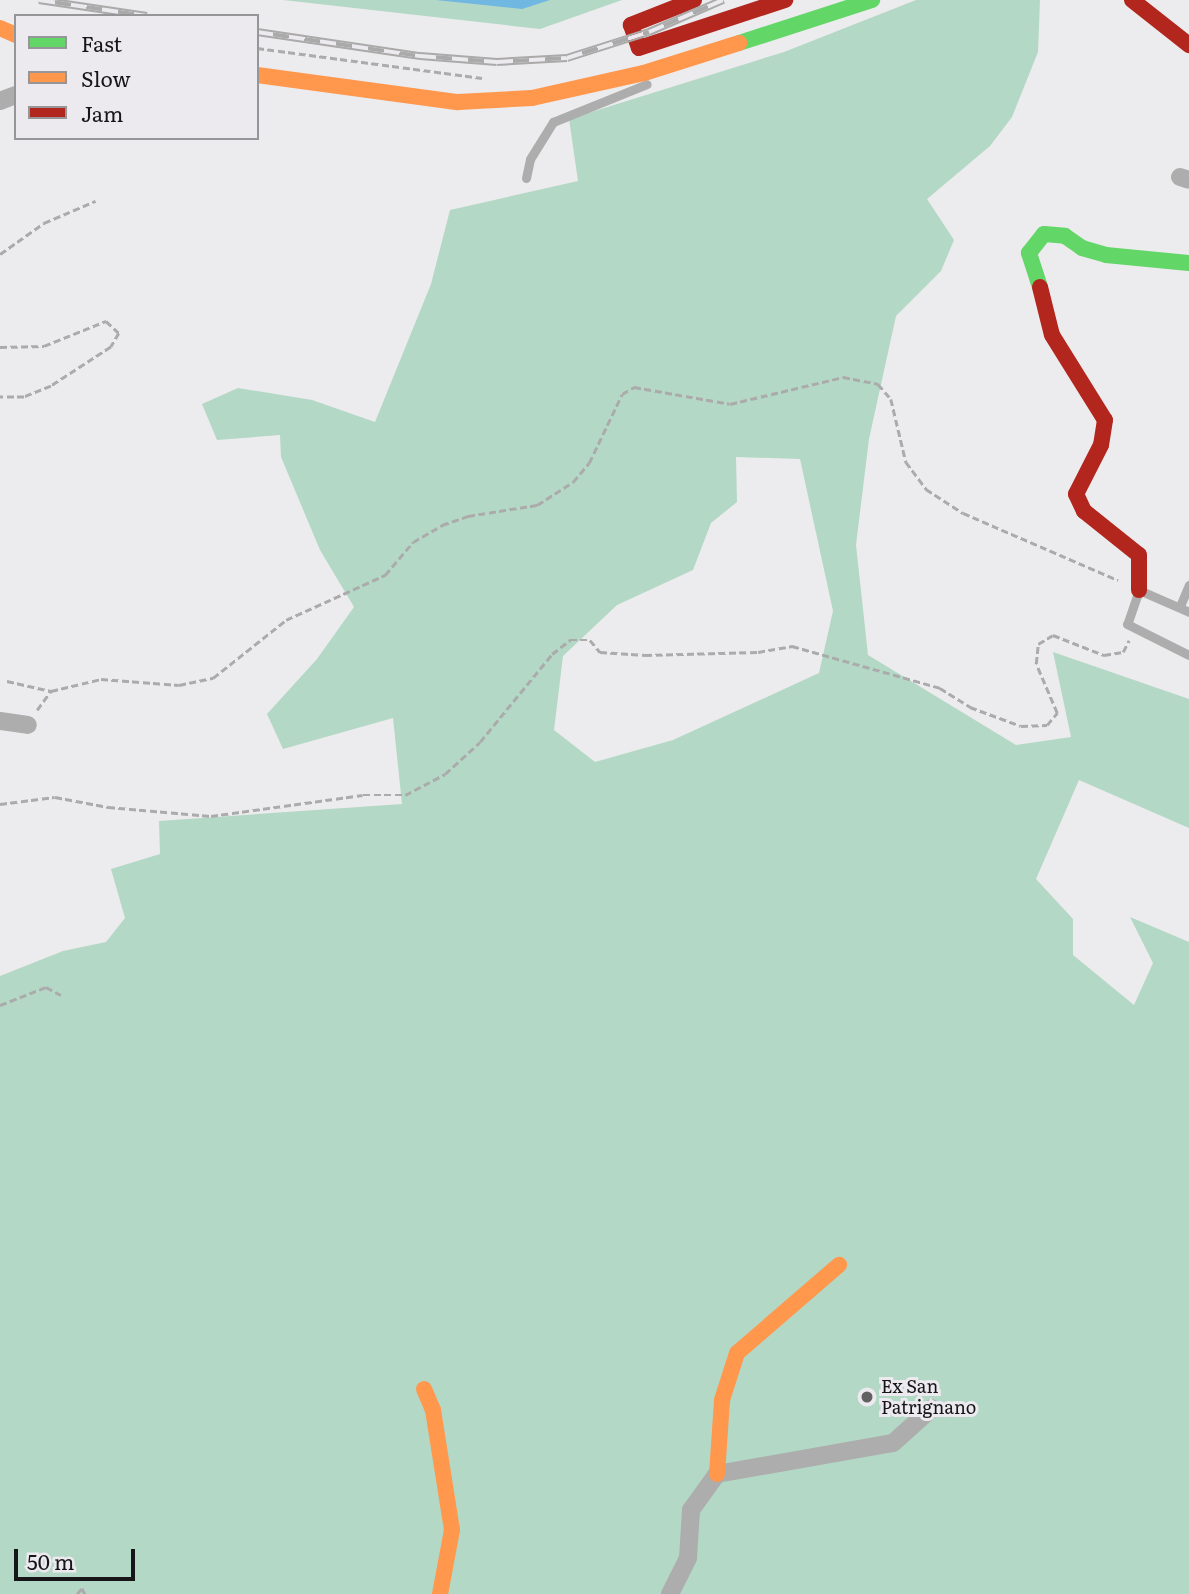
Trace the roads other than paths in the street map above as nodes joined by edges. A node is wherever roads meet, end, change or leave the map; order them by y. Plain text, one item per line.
1 (694, 0) edge
2 (872, 0) edge
3 (1132, 0) edge
4 (783, 2) edge
5 (772, 33) junction
6 (1189, 46) edge
7 (664, 67) junction
8 (259, 75) edge
9 (526, 178) dead end
10 (1189, 263) edge
11 (1189, 585) edge
12 (1139, 590) junction
13 (1180, 606) junction
14 (1189, 612) edge
15 (1189, 654) edge
16 (0, 721) edge
17 (27, 725) dead end
18 (839, 1265) dead end
19 (424, 1389) dead end
20 (932, 1408) dead end
21 (717, 1474) junction
22 (440, 1594) edge
23 (670, 1594) edge

1 - 4 street
2 - 5 street
3 - 6 street
4 - 5 street
5 - 7 street
7 - 8 street
7 - 9 lane
10 - 12 street
11 - 13 lane
12 - 13 lane
12 - 15 lane
13 - 14 lane
16 - 17 street
18 - 21 street
19 - 22 street
20 - 21 street
21 - 23 street

